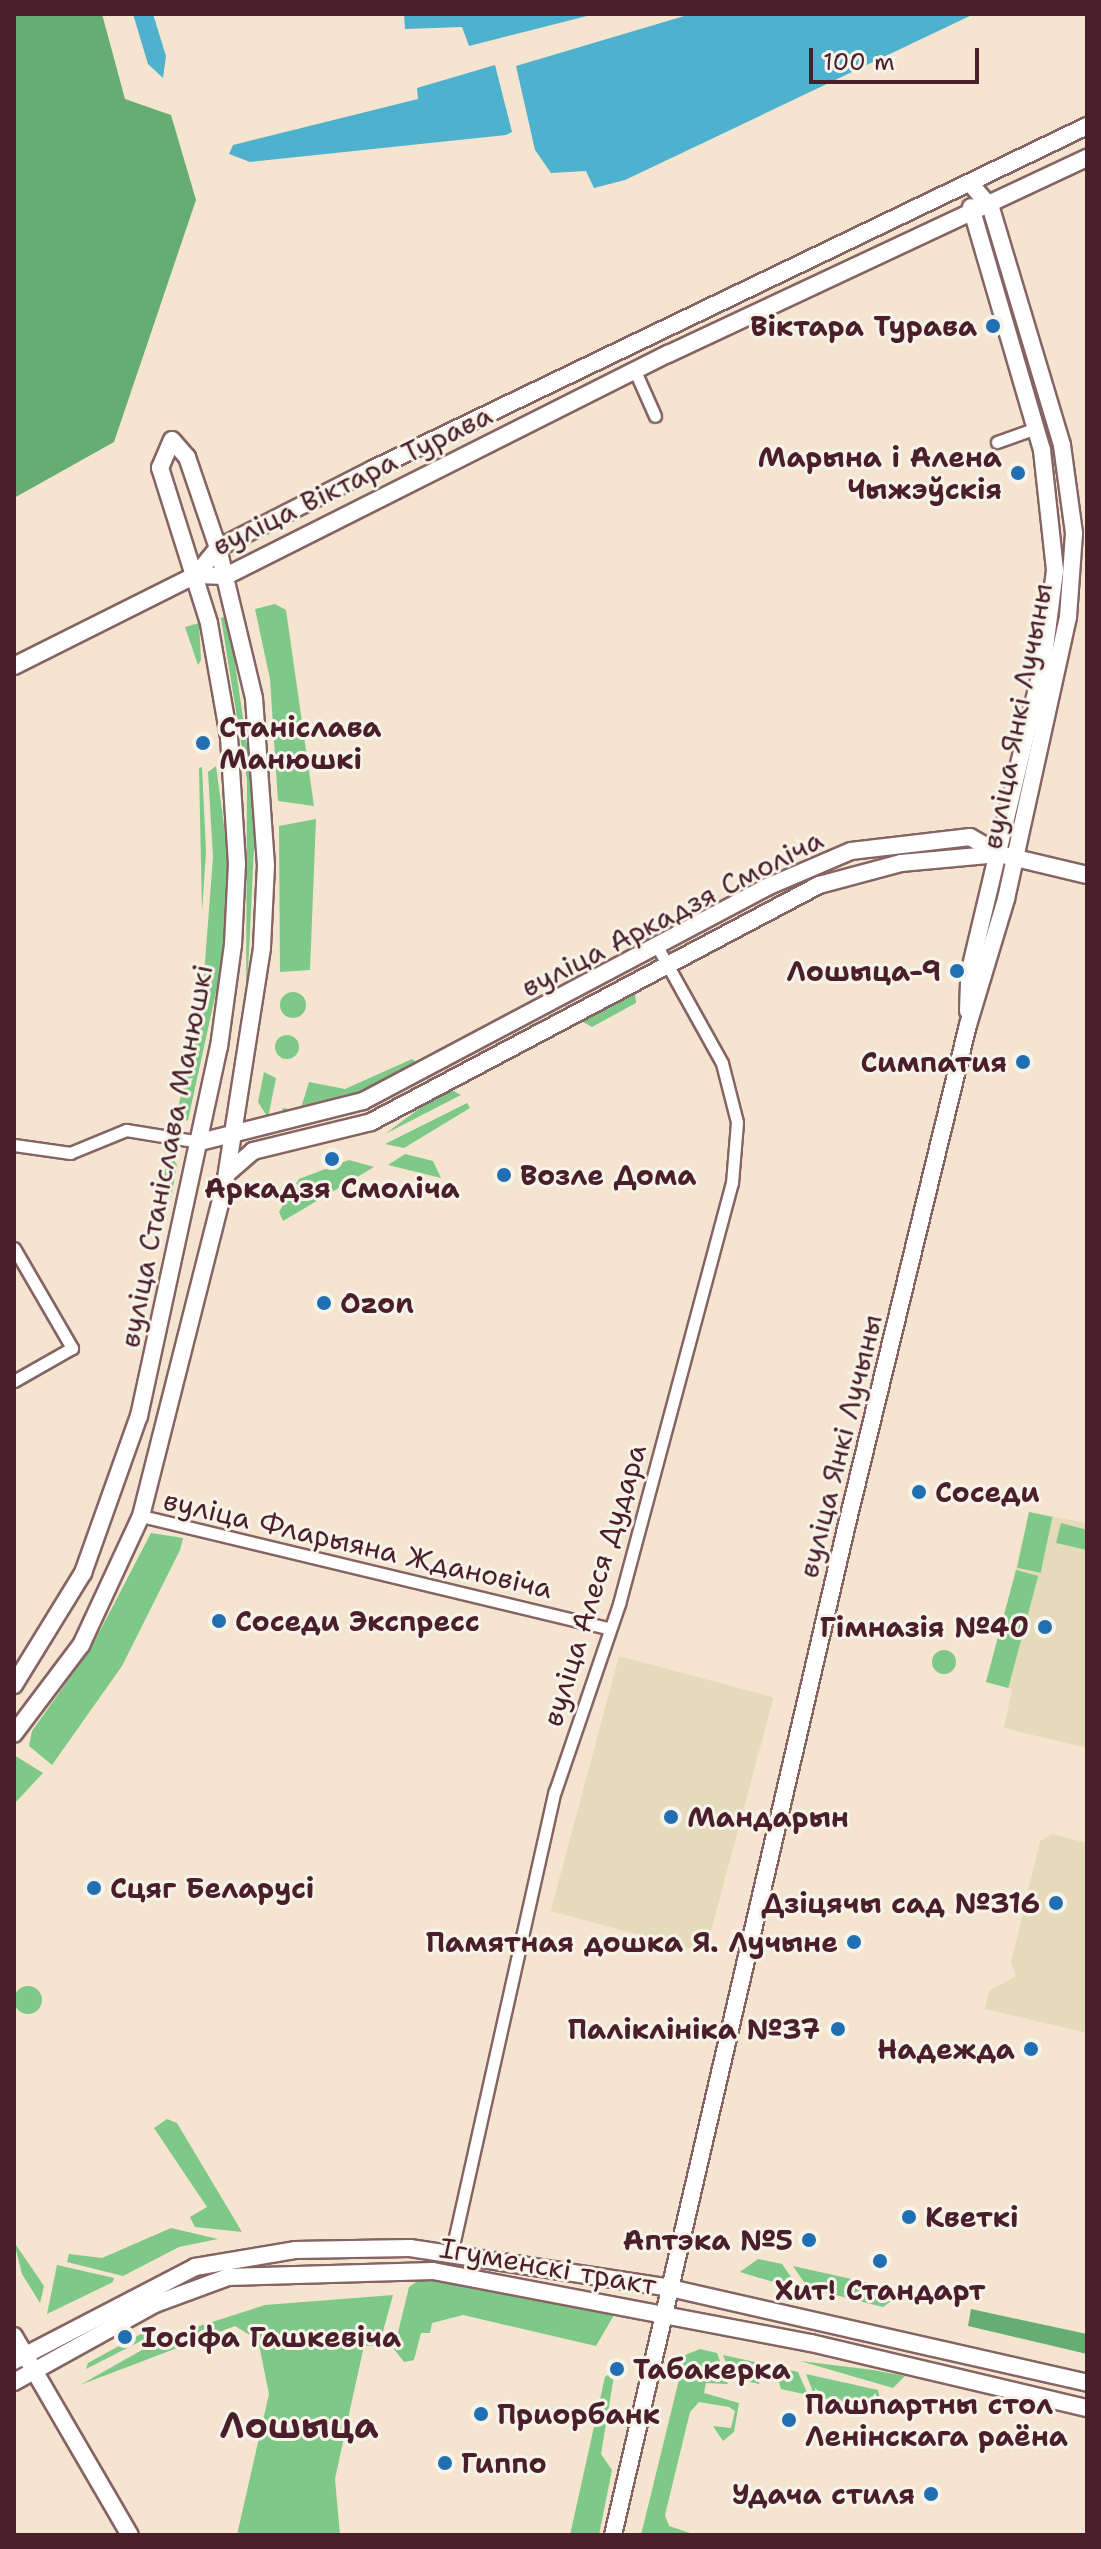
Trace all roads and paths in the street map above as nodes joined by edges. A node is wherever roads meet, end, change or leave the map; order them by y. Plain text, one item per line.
1 (1087, 126) edge
2 (1087, 158) edge
3 (972, 185) junction
4 (991, 208) junction
5 (971, 218) junction
6 (635, 371) junction
7 (655, 416) dead end
8 (1056, 420) junction
9 (1036, 428) junction
10 (997, 442) dead end
11 (218, 548) junction
12 (196, 575) junction
13 (226, 576) junction
14 (14, 666) edge
15 (1007, 856) junction
16 (1087, 875) edge
17 (658, 948) junction
18 (668, 964) junction
19 (234, 1132) junction
20 (200, 1142) junction
21 (14, 1145) edge
22 (225, 1184) junction
23 (14, 1248) edge
24 (14, 1381) edge
25 (141, 1516) junction
26 (610, 1629) junction
27 (14, 1685) edge
28 (14, 1734) edge
29 (452, 2250) junction
30 (670, 2288) junction
31 (665, 2313) junction
32 (14, 2336) edge
33 (20, 2358) edge
34 (36, 2370) junction
35 (14, 2382) edge
36 (1087, 2383) edge
37 (1087, 2408) edge
38 (130, 2535) edge
39 (613, 2535) edge

1 - 3 main road, вуліца Віктара Турава
2 - 4 main road, вуліца Віктара Турава
3 - 4 main road, вуліца Янкі Лучыны
3 - 5 main road, вуліца Янкі Лучыны
3 - 11 main road, вуліца Віктара Турава
4 - 5 main road, вуліца Віктара Турава
4 - 8 main road, вуліца Янкі Лучыны
5 - 6 main road, вуліца Віктара Турава
5 - 9 main road, вуліца Янкі Лучыны
6 - 7 street
6 - 13 main road, вуліца Віктара Турава
8 - 9 main road
8 - 15 main road, вуліца Янкі Лучыны
9 - 10 street
9 - 15 main road, вуліца Янкі Лучыны
11 - 12 main road, вуліца Віктара Турава
11 - 12 main road, вуліца Станіслава Манюшкі
11 - 13 main road, вуліца Станіслава Манюшкі
12 - 13 main road, вуліца Віктара Турава
12 - 14 main road
12 - 20 main road, вуліца Станіслава Манюшкі
13 - 19 main road, вуліца Станіслава Манюшкі
15 - 16 main road
15 - 17 main road, вуліца Аркадзя Смоліча
15 - 18 main road, вуліца Аркадзя Смоліча
15 - 30 main road, вуліца Янкі Лучыны
17 - 18 street, вуліца Алеся Дудара
17 - 19 main road, вуліца Аркадзя Смоліча
18 - 22 main road, вуліца Аркадзя Смоліча
18 - 26 street, вуліца Алеся Дудара
19 - 20 main road, вуліца Аркадзя Смоліча
19 - 22 main road, вуліца Станіслава Манюшкі
20 - 21 street
20 - 27 main road, вуліца Станіслава Манюшкі
22 - 25 main road, вуліца Станіслава Манюшкі
23 - 24 street
25 - 26 street, вуліца Фларыяна Ждановіча
25 - 28 main road, вуліца Станіслава Манюшкі
26 - 29 street, вуліца Алеся Дудара
29 - 30 main road, Ігуменскі тракт
29 - 33 main road, Ігуменскі тракт
30 - 31 main road, вуліца Янкі Лучыны
30 - 36 main road, Ігуменскі тракт
31 - 34 main road, Ігуменскі тракт
31 - 37 main road, Ігуменскі тракт
31 - 39 main road, вуліца Янкі Лучыны
32 - 33 main road
33 - 34 main road
34 - 35 main road, Ігуменскі тракт
34 - 38 main road

